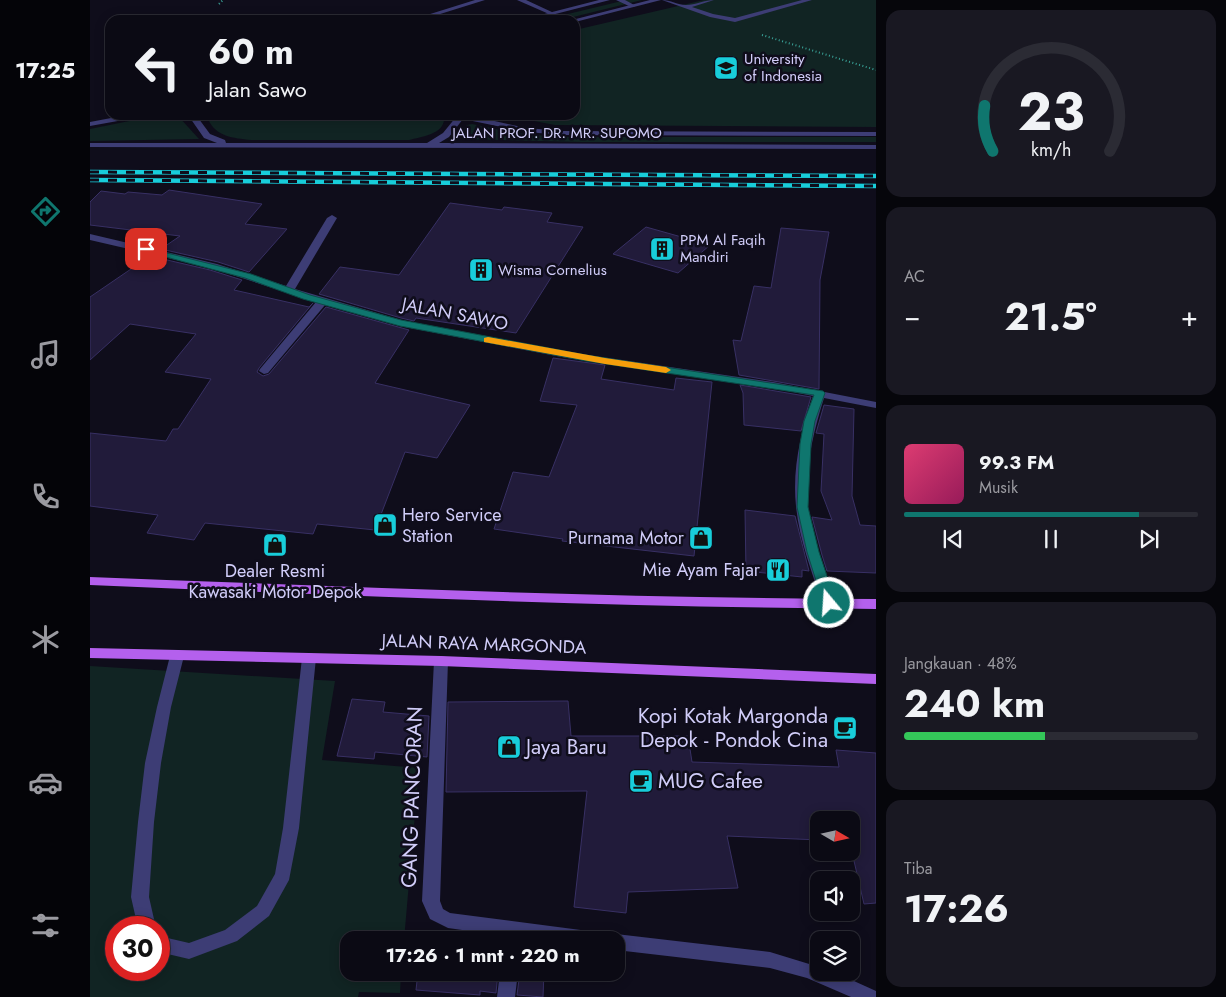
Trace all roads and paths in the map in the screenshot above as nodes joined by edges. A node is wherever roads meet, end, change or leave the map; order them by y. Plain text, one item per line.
1 (223, 0) edge
2 (482, 0) edge
3 (520, 0) edge
4 (607, 0) edge
5 (619, 0) edge
6 (658, 0) edge
7 (665, 0) edge
8 (711, 0) edge
9 (808, 0) edge
10 (219, 4) dead end
11 (633, 6) junction
12 (685, 6) junction
13 (551, 13) junction
14 (431, 15) edge
15 (543, 15) edge
16 (580, 19) edge
17 (112, 120) edge
18 (195, 120) edge
19 (456, 120) edge
20 (481, 120) edge
21 (90, 124) edge
22 (876, 134) edge
23 (237, 144) junction
24 (90, 145) edge
25 (429, 146) junction
26 (876, 147) edge
27 (332, 218) dead end
28 (90, 237) edge
29 (289, 290) junction
30 (322, 302) junction
31 (264, 372) dead end
32 (820, 393) junction
33 (876, 405) edge
34 (90, 581) edge
35 (829, 603) junction
36 (876, 604) edge
37 (90, 653) edge
38 (177, 656) junction
39 (309, 658) junction
40 (442, 661) junction
41 (876, 679) edge
42 (144, 916) edge
43 (496, 931) edge
44 (625, 943) edge
45 (170, 947) edge
46 (508, 981) edge
47 (506, 997) edge
48 (870, 997) edge

1 - 10 path
2 - 14 street
3 - 13 street
4 - 13 street
5 - 11 street
6 - 11 street
7 - 12 street
8 - 12 street
9 - 12 street
11 - 16 street
13 - 15 street
17 - 21 street
18 - 23 street
19 - 25 street
20 - 22 street, JALAN PROF. DR. MR. SUPOMO
23 - 24 street
23 - 25 street, JALAN PROF. DR. MR. SUPOMO
25 - 26 street, JALAN PROF. DR. MR. SUPOMO
27 - 29 street
28 - 29 street, JALAN SAWO
29 - 30 street, JALAN SAWO
30 - 31 street
30 - 32 street, JALAN SAWO
32 - 33 street, JALAN SAWO
32 - 35 street
34 - 35 main road
35 - 36 main road
37 - 38 main road, JALAN RAYA MARGONDA
38 - 39 main road, JALAN RAYA MARGONDA
38 - 42 street
39 - 40 main road, JALAN RAYA MARGONDA
39 - 45 street
40 - 41 main road, JALAN RAYA MARGONDA
40 - 43 street, GANG PANCORAN
44 - 48 street
46 - 47 street

